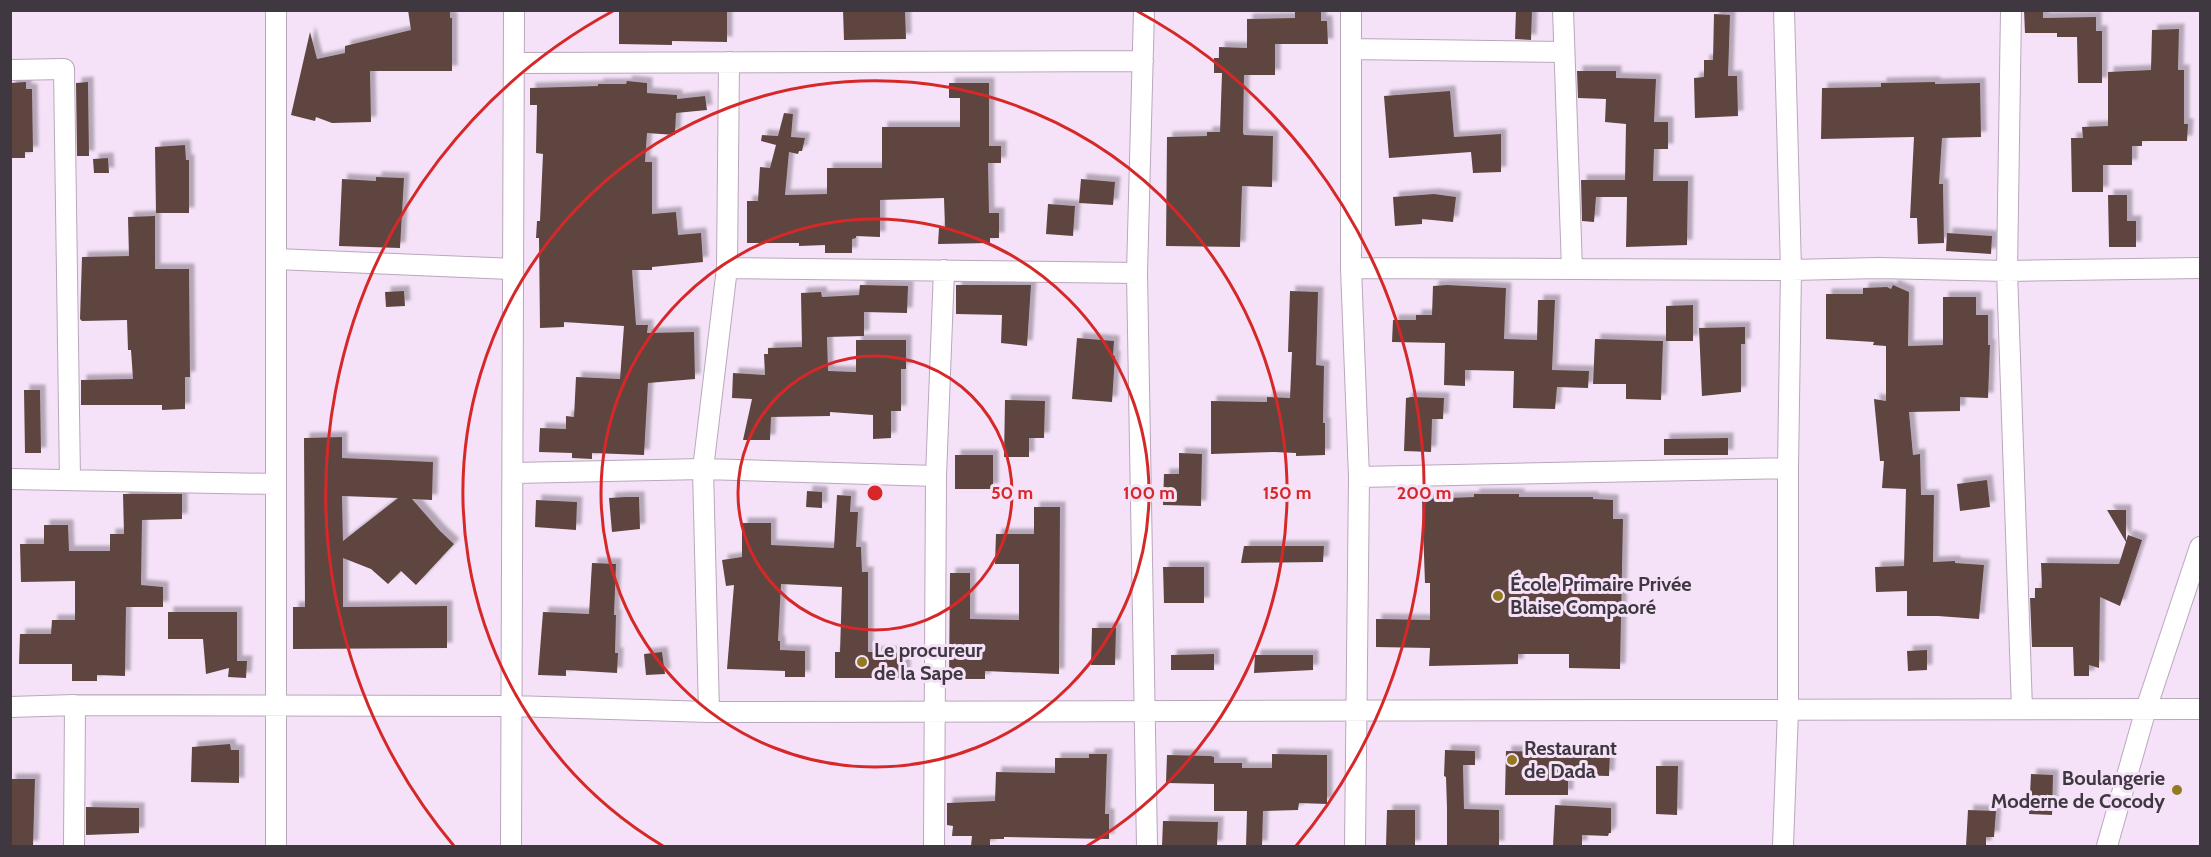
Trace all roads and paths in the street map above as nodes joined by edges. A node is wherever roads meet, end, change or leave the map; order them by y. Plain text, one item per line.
1 (276, 10) edge
2 (514, 10) edge
3 (1144, 10) edge
4 (1351, 10) edge
5 (1563, 10) edge
6 (1784, 10) edge
7 (2011, 10) edge
8 (1351, 49) junction
9 (1563, 52) junction
10 (1143, 61) junction
11 (729, 62) junction
12 (514, 63) junction
13 (10, 70) edge
14 (276, 259) junction
15 (513, 268) junction
16 (727, 268) junction
17 (1352, 268) junction
18 (2200, 268) edge
19 (1572, 269) junction
20 (944, 270) junction
21 (1791, 270) junction
22 (2007, 271) junction
23 (1137, 273) junction
24 (1788, 468) junction
25 (703, 469) junction
26 (514, 473) junction
27 (936, 476) junction
28 (1359, 477) junction
29 (10, 479) edge
30 (70, 480) junction
31 (275, 484) junction
32 (2200, 547) edge
33 (75, 705) junction
34 (276, 705) junction
35 (512, 706) junction
36 (10, 707) edge
37 (2146, 709) junction
38 (2200, 709) edge
39 (1788, 710) junction
40 (2022, 710) junction
41 (933, 711) junction
42 (1144, 711) junction
43 (1356, 711) junction
44 (709, 712) junction
45 (74, 846) edge
46 (276, 846) edge
47 (511, 846) edge
48 (934, 846) edge
49 (1147, 846) edge
50 (1355, 846) edge
51 (1783, 846) edge
52 (2107, 846) edge

1 - 14 street
2 - 12 street
3 - 10 street
4 - 8 street
5 - 9 street
6 - 21 street
7 - 22 street
8 - 9 street
8 - 17 street
9 - 19 street
10 - 11 street
10 - 23 street
11 - 12 street
11 - 16 street
12 - 15 street
13 - 30 street
14 - 15 street
14 - 31 street
15 - 26 street
16 - 20 street
16 - 25 street
17 - 19 street
17 - 28 street
18 - 22 street
19 - 21 street
20 - 23 street
20 - 27 street
21 - 22 street
21 - 24 street
22 - 40 street
23 - 42 street
24 - 28 street
24 - 39 street
25 - 26 street
25 - 27 street
25 - 44 street
26 - 35 street
27 - 41 street
28 - 43 street
29 - 30 street
30 - 31 street
31 - 34 street
32 - 37 street
33 - 34 street
33 - 36 street
33 - 45 street
34 - 35 street
34 - 46 street
35 - 44 street
35 - 47 street
37 - 38 street
37 - 40 street
37 - 52 street
39 - 40 street
39 - 43 street
39 - 51 street
41 - 42 street
41 - 44 street
41 - 48 street
42 - 43 street
42 - 49 street
43 - 50 street

